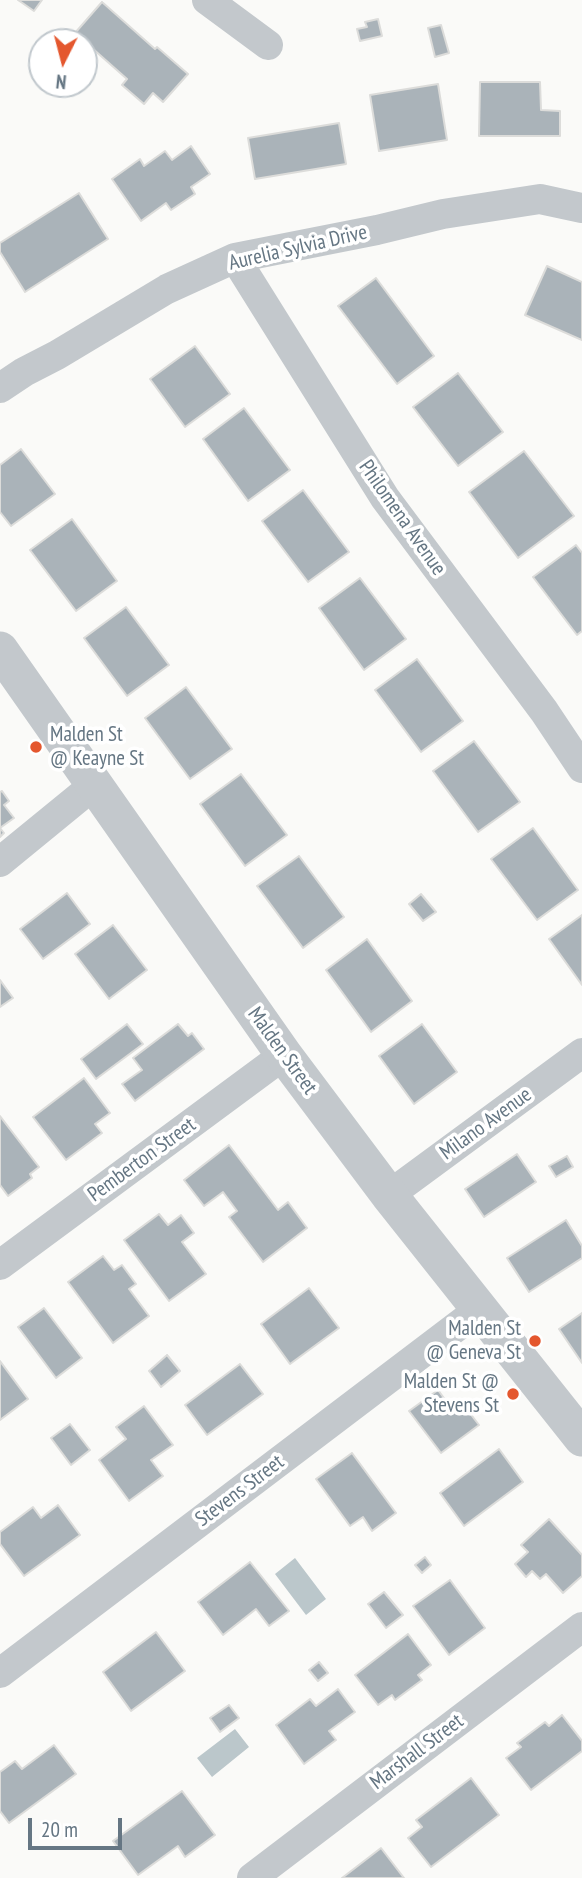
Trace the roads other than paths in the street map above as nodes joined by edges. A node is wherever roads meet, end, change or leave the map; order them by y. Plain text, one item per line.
1 (207, 0) edge
2 (268, 46) dead end
3 (582, 208) edge
4 (235, 258) junction
5 (0, 388) edge
6 (0, 650) edge
7 (582, 768) edge
8 (94, 785) junction
9 (0, 862) edge
10 (582, 1054) edge
11 (284, 1055) junction
12 (389, 1195) junction
13 (0, 1265) edge
14 (480, 1309) junction
15 (578, 1425) edge
16 (582, 1627) edge
17 (0, 1673) edge
18 (252, 1878) edge

1 - 2 street
3 - 4 street, Aurelia Sylvia Drive
4 - 5 street, Aurelia Sylvia Drive
4 - 7 street, Philomena Avenue
6 - 8 street, Malden Street
8 - 9 street
8 - 11 street, Malden Street
10 - 12 street, Milano Avenue
11 - 12 street, Malden Street
11 - 13 street, Pemberton Street
12 - 14 street, Malden Street
14 - 15 street, Malden Street
14 - 17 street, Stevens Street
16 - 18 street, Marshall Street

